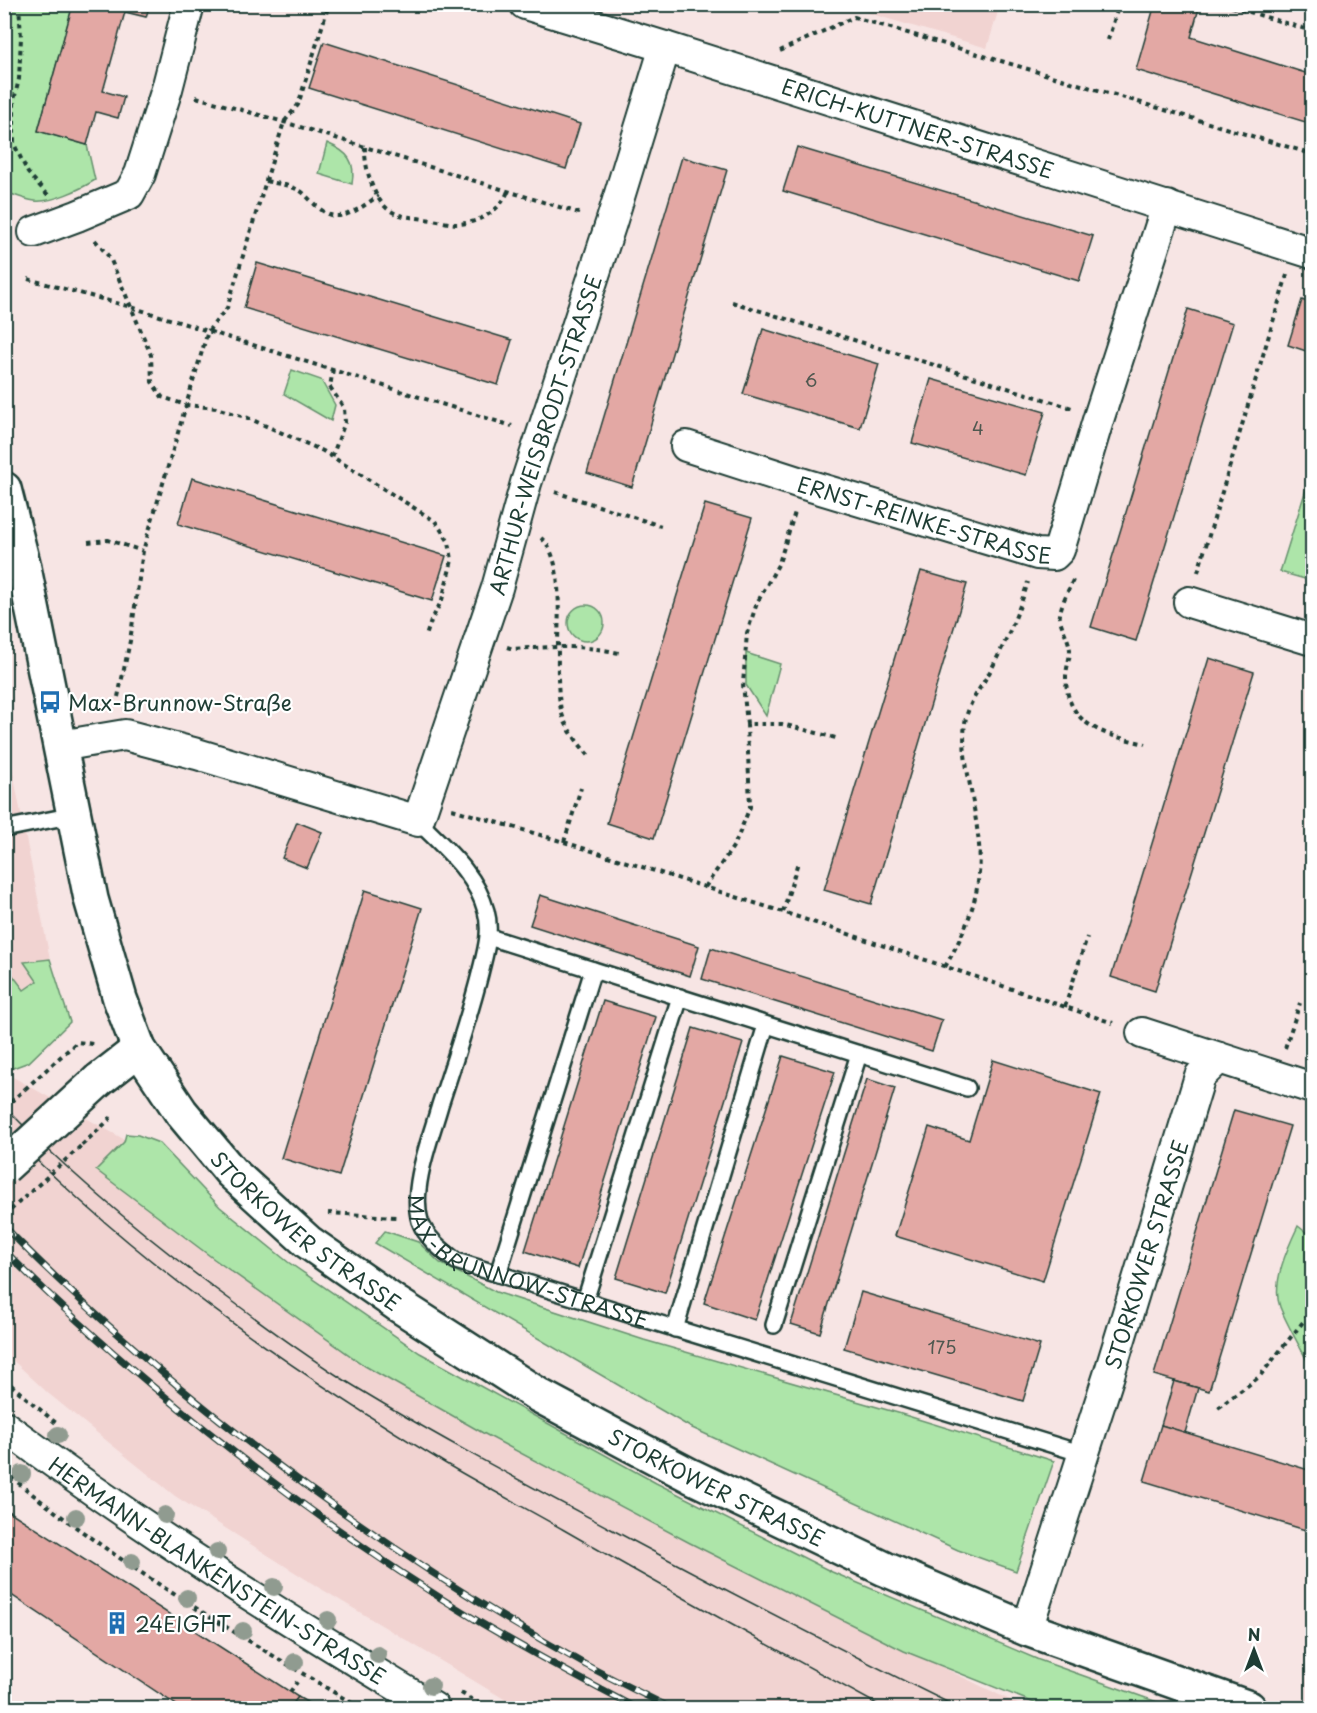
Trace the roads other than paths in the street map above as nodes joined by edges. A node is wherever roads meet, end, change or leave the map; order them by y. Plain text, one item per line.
1 (189, 4) edge
2 (525, 4) edge
3 (665, 46) junction
4 (1167, 206) junction
5 (34, 232) dead end
6 (1304, 250) edge
7 (686, 446) dead end
8 (4, 489) edge
9 (1189, 602) road end
10 (1312, 640) edge
11 (60, 746) junction
12 (74, 815) junction
13 (418, 821) junction
14 (4, 829) edge
15 (489, 936) junction
16 (593, 970) junction
17 (680, 997) junction
18 (766, 1024) junction
19 (1142, 1033) road end
20 (139, 1049) junction
21 (860, 1054) junction
22 (1219, 1058) junction
23 (968, 1088) dead end
24 (1312, 1088) edge
25 (4, 1167) edge
26 (498, 1274) junction
27 (585, 1301) junction
28 (774, 1325) dead end
29 (675, 1329) junction
30 (4, 1426) edge
31 (1083, 1454) junction
32 (1027, 1629) junction
33 (434, 1708) edge
34 (1249, 1708) edge

1 - 5 street
2 - 3 street, ERICH-KUTTNER-STRASSE
3 - 4 street, ERICH-KUTTNER-STRASSE
3 - 13 street, ARTHUR-WEISBRODT-STRASSE
4 - 6 street, ERICH-KUTTNER-STRASSE
4 - 7 street, ERNST-REINKE-STRASSE
8 - 11 main road, STORKOWER STRASSE
9 - 10 street
11 - 12 main road, STORKOWER STRASSE
11 - 13 street, MAX-BRUNNOW-STRASSE
12 - 14 lane
12 - 20 main road, STORKOWER STRASSE
13 - 15 lane, MAX-BRUNNOW-STRASSE
15 - 16 lane
15 - 26 lane, MAX-BRUNNOW-STRASSE
16 - 17 lane
16 - 26 lane
17 - 18 lane
17 - 27 lane
18 - 21 lane
18 - 29 lane
19 - 22 street
20 - 25 main road, bridge
20 - 32 main road, STORKOWER STRASSE
21 - 23 lane
21 - 28 lane
22 - 24 street
22 - 31 street, STORKOWER STRASSE
26 - 27 lane, MAX-BRUNNOW-STRASSE
27 - 29 lane, MAX-BRUNNOW-STRASSE
29 - 31 lane, MAX-BRUNNOW-STRASSE
30 - 33 street, HERMANN-BLANKENSTEIN-STRASSE
31 - 32 street, STORKOWER STRASSE
32 - 34 main road, STORKOWER STRASSE

